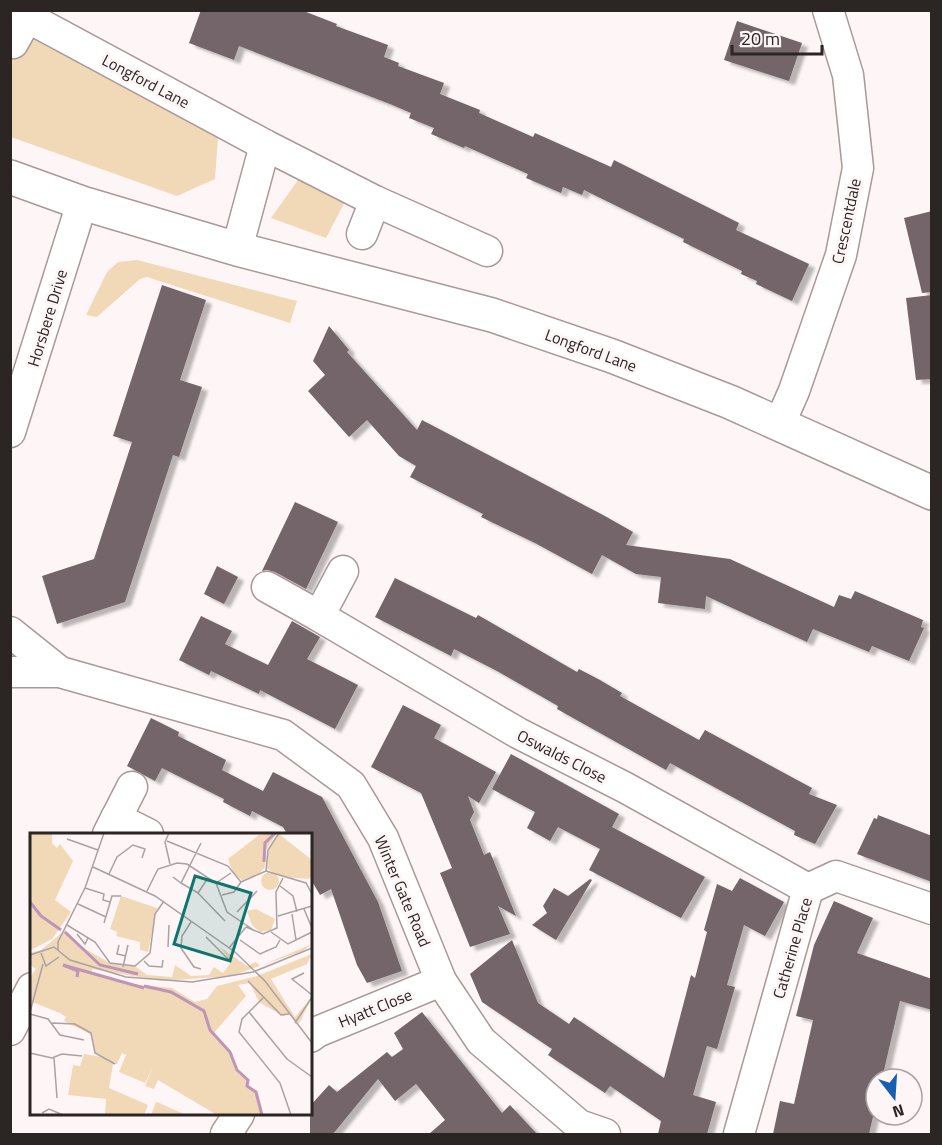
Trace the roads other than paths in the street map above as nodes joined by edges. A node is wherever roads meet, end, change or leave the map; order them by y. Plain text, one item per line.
1 (828, 10) edge
2 (18, 24) edge
3 (265, 145) junction
4 (10, 177) edge
5 (375, 201) junction
6 (82, 203) junction
7 (362, 234) dead end
8 (237, 249) junction
9 (487, 251) dead end
10 (779, 425) junction
11 (10, 432) edge
12 (932, 493) edge
13 (343, 571) dead end
14 (267, 587) dead end
15 (319, 616) junction
16 (10, 632) edge
17 (10, 672) edge
18 (60, 672) junction
19 (132, 787) dead end
20 (112, 826) edge
21 (144, 833) edge
22 (808, 889) junction
23 (932, 909) edge
24 (441, 981) junction
25 (30, 995) edge
26 (10, 1030) edge
27 (312, 1035) edge
28 (585, 1131) edge
29 (739, 1134) edge

1 - 10 street, Crescentdale
2 - 3 street, Longford Lane
3 - 5 street, Longford Lane
3 - 8 street
4 - 6 street, Longford Lane
5 - 7 street
5 - 9 street, Longford Lane
6 - 8 street, Longford Lane
6 - 11 street, Horsbere Drive
8 - 10 street, Longford Lane
10 - 12 street, Longford Lane
13 - 15 street
14 - 15 street, Oswalds Close
15 - 22 street, Oswalds Close
16 - 18 street, Winter Gate Road
17 - 18 street, Winter Gate Road
18 - 24 street, Winter Gate Road
19 - 20 street
20 - 21 street
22 - 23 street, Catherine Place
22 - 29 street, Catherine Place
24 - 27 street, Hyatt Close
24 - 28 street, Winter Gate Road
25 - 26 street

